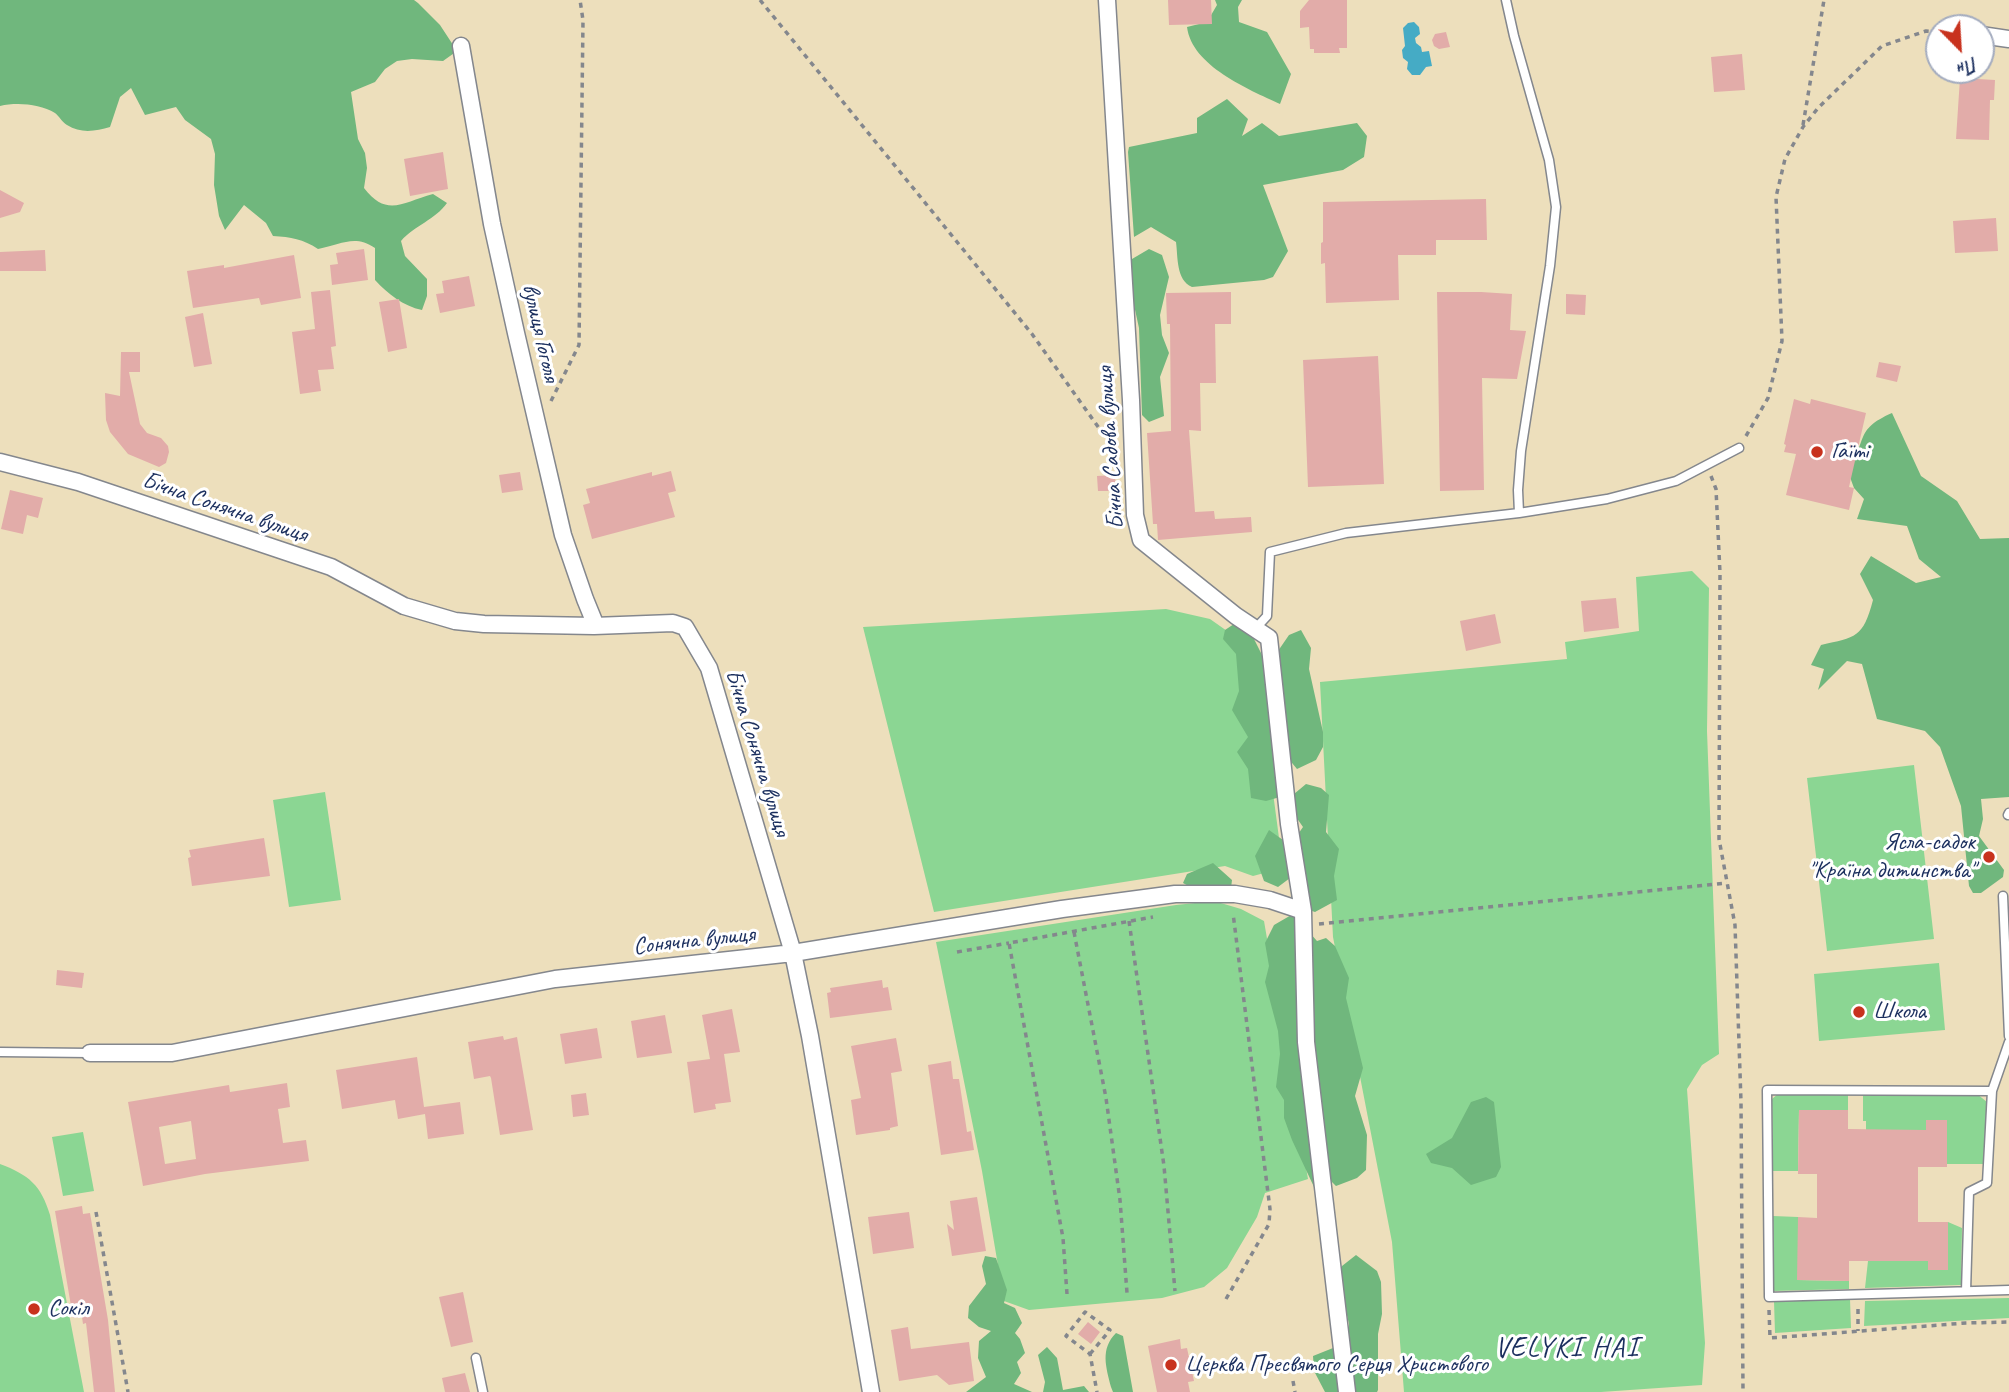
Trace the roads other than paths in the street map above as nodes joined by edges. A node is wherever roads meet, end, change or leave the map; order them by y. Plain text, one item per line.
1 (1107, 0) edge
2 (1506, 0) edge
3 (461, 46) dead end
4 (1739, 448) road end
5 (0, 462) edge
6 (1519, 513) junction
7 (596, 625) junction
8 (1255, 628) junction
9 (2003, 896) dead end
10 (1303, 918) junction
11 (793, 953) junction
12 (2009, 1036) edge
13 (2009, 1042) edge
14 (0, 1052) edge
15 (90, 1053) joint
16 (1992, 1091) junction
17 (2009, 1290) edge
18 (1966, 1291) junction
19 (476, 1358) dead end
20 (483, 1392) edge
21 (871, 1392) edge
22 (1347, 1392) edge

1 - 8 street, Бічна Садова вулиця
2 - 6 lane
3 - 7 street, вулиця Гоголя
4 - 6 lane
5 - 7 street, Бічна Сонячна вулиця
6 - 8 lane
7 - 11 street, Бічна Сонячна вулиця
8 - 10 street, Бічна Садова вулиця
9 - 12 lane
10 - 11 street, Сонячна вулиця
10 - 22 street, Бічна Садова вулиця
11 - 15 street, Сонячна вулиця
11 - 21 street, Бічна Сонячна вулиця
13 - 16 lane
14 - 15 lane
16 - 18 lane
16 - 18 lane
17 - 18 lane
19 - 20 lane

